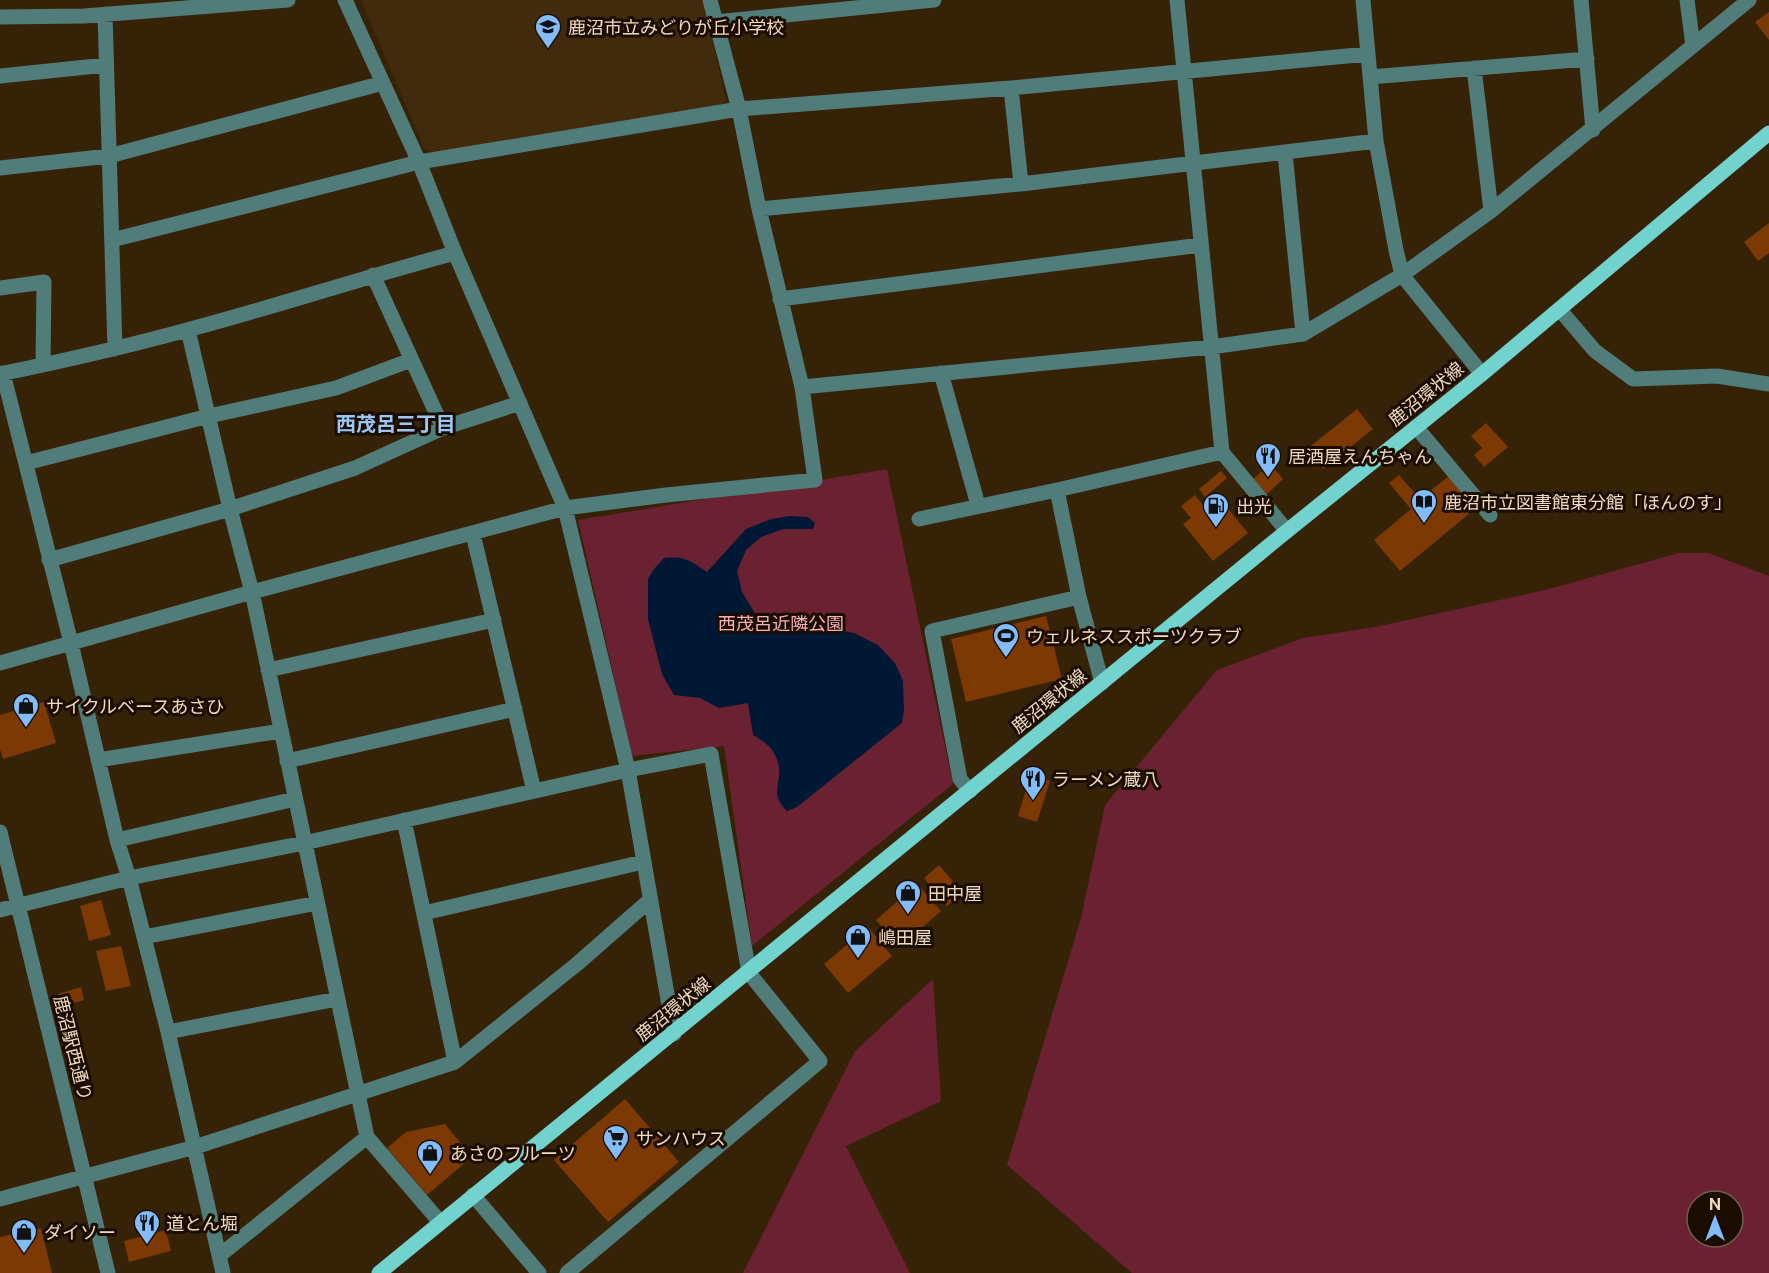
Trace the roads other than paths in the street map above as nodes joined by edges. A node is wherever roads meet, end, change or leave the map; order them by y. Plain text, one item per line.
1 (85, 0) edge
2 (288, 0) edge
3 (345, 0) edge
4 (710, 0) edge
5 (934, 0) edge
6 (1176, 0) edge
7 (1363, 0) edge
8 (1581, 0) edge
9 (1687, 0) edge
10 (1749, 0) edge
11 (184, 4) edge
12 (105, 14) junction
13 (84, 16) junction
14 (0, 17) edge
15 (716, 22) junction
16 (1693, 46) junction
17 (1368, 54) junction
18 (1587, 59) junction
19 (106, 65) junction
20 (1474, 68) junction
21 (1184, 70) junction
22 (0, 76) edge
23 (1370, 77) junction
24 (383, 83) junction
25 (1011, 88) junction
26 (739, 110) junction
27 (1593, 130) junction
28 (1769, 133) edge
29 (1376, 141) junction
30 (1285, 153) junction
31 (109, 156) junction
32 (419, 162) junction
33 (1193, 164) junction
34 (0, 168) edge
35 (1021, 184) junction
36 (759, 209) junction
37 (1491, 211) junction
38 (112, 240) junction
39 (1201, 245) junction
40 (455, 253) junction
41 (373, 275) junction
42 (1402, 275) junction
43 (0, 288) edge
44 (780, 299) junction
45 (1560, 310) junction
46 (188, 330) junction
47 (1303, 334) junction
48 (1211, 347) junction
49 (115, 349) junction
50 (411, 360) junction
51 (43, 365) junction
52 (941, 373) junction
53 (2, 374) edge
54 (1482, 374) junction
55 (1769, 384) edge
56 (802, 387) junction
57 (520, 403) junction
58 (209, 416) junction
59 (1416, 427) junction
60 (443, 428) junction
61 (1222, 452) junction
62 (26, 463) junction
63 (1057, 490) junction
64 (978, 505) junction
65 (565, 508) junction
66 (230, 509) junction
67 (1490, 515) dead end
68 (919, 519) dead end
69 (1287, 531) junction
70 (473, 534) junction
71 (49, 560) junction
72 (252, 592) junction
73 (1078, 597) junction
74 (494, 620) junction
75 (71, 644) junction
76 (0, 663) edge
77 (268, 670) junction
78 (1102, 683) junction
79 (515, 709) junction
80 (281, 730) junction
81 (98, 760) junction
82 (288, 761) junction
83 (628, 770) junction
84 (534, 791) junction
85 (970, 791) junction
86 (295, 799) junction
87 (404, 820) junction
88 (0, 832) edge
89 (117, 840) junction
90 (304, 843) junction
91 (643, 861) junction
92 (129, 878) junction
93 (650, 900) junction
94 (317, 903) junction
95 (18, 905) junction
96 (0, 910) edge
97 (424, 913) junction
98 (144, 937) junction
99 (749, 973) junction
100 (337, 999) junction
101 (168, 1032) junction
102 (674, 1034) junction
103 (455, 1062) junction
104 (357, 1093) junction
105 (367, 1137) junction
106 (195, 1147) junction
107 (84, 1175) junction
108 (473, 1195) junction
109 (0, 1199) edge
110 (440, 1222) junction
111 (219, 1256) junction
112 (108, 1273) edge
113 (224, 1273) edge
114 (379, 1273) edge
115 (539, 1273) edge
116 (567, 1273) edge

1 - 13 street
2 - 11 street
3 - 24 street
4 - 15 street
5 - 15 street
6 - 21 street
7 - 17 street
8 - 18 street
9 - 16 street
10 - 16 street
11 - 12 street
12 - 13 street
12 - 19 street
13 - 14 street
15 - 26 street
16 - 27 street
17 - 21 street
17 - 23 street
18 - 20 street
18 - 27 street
19 - 22 street
19 - 31 street
20 - 23 street
20 - 37 street
21 - 25 street
21 - 33 street
23 - 29 street
24 - 31 street
24 - 32 street
25 - 26 street
25 - 35 street
26 - 32 street
26 - 36 street
27 - 37 street
28 - 45 main road, 鹿沼環状線
29 - 30 street
29 - 42 street
30 - 33 street
30 - 47 street
31 - 34 street
31 - 38 street
32 - 38 street
32 - 40 street
33 - 35 street
33 - 39 street
35 - 36 street
36 - 44 street
37 - 42 street
38 - 49 street
39 - 44 street
39 - 48 street
40 - 41 street
40 - 57 street
41 - 46 street
41 - 50 street
42 - 47 street
42 - 54 street
43 - 51 street
44 - 56 street
45 - 54 main road, 鹿沼環状線
45 - 55 street
46 - 49 street
46 - 58 street
47 - 48 street
48 - 52 street
48 - 61 street
49 - 51 street
50 - 58 street
50 - 60 street
51 - 53 street
52 - 56 street
52 - 64 street
53 - 62 street
54 - 59 main road, 鹿沼環状線
56 - 65 street
57 - 60 street
57 - 65 street
58 - 62 street
58 - 66 street
59 - 67 street
59 - 69 main road, 鹿沼環状線
60 - 66 street
61 - 63 street
61 - 69 street
62 - 71 street
63 - 64 street
63 - 73 street
64 - 68 street
65 - 70 street
65 - 83 street
66 - 71 street
66 - 72 street
69 - 78 main road, 鹿沼環状線
70 - 72 street
70 - 74 street
71 - 75 street
72 - 75 street
72 - 77 street
73 - 78 street
73 - 85 street
74 - 77 street
74 - 79 street
75 - 76 street
75 - 81 street
77 - 80 street
78 - 85 main road, 鹿沼環状線
79 - 82 street
79 - 84 street
80 - 81 street
80 - 82 street
81 - 89 street
82 - 86 street
83 - 84 street
83 - 91 street
83 - 99 street
84 - 87 street
85 - 99 main road, 鹿沼環状線
86 - 89 street
86 - 90 street
87 - 90 street
87 - 97 street
88 - 95 street, 鹿沼駅西通り
89 - 92 street
90 - 92 street
90 - 94 street
91 - 93 street
91 - 97 street
92 - 95 street
92 - 98 street
93 - 102 street
93 - 103 street
94 - 98 street
94 - 100 street
95 - 96 street
95 - 107 street, 鹿沼駅西通り
97 - 103 street
98 - 101 street
99 - 102 main road, 鹿沼環状線
99 - 116 street
100 - 101 street
100 - 104 street
101 - 106 street
102 - 108 main road, 鹿沼環状線
103 - 104 street
104 - 105 street
104 - 106 street
105 - 110 street
105 - 111 street
106 - 107 street
106 - 111 street
107 - 109 street
107 - 112 street, 鹿沼駅西通り
108 - 110 main road, 鹿沼環状線
108 - 115 street
110 - 114 main road, 鹿沼環状線
111 - 113 street

